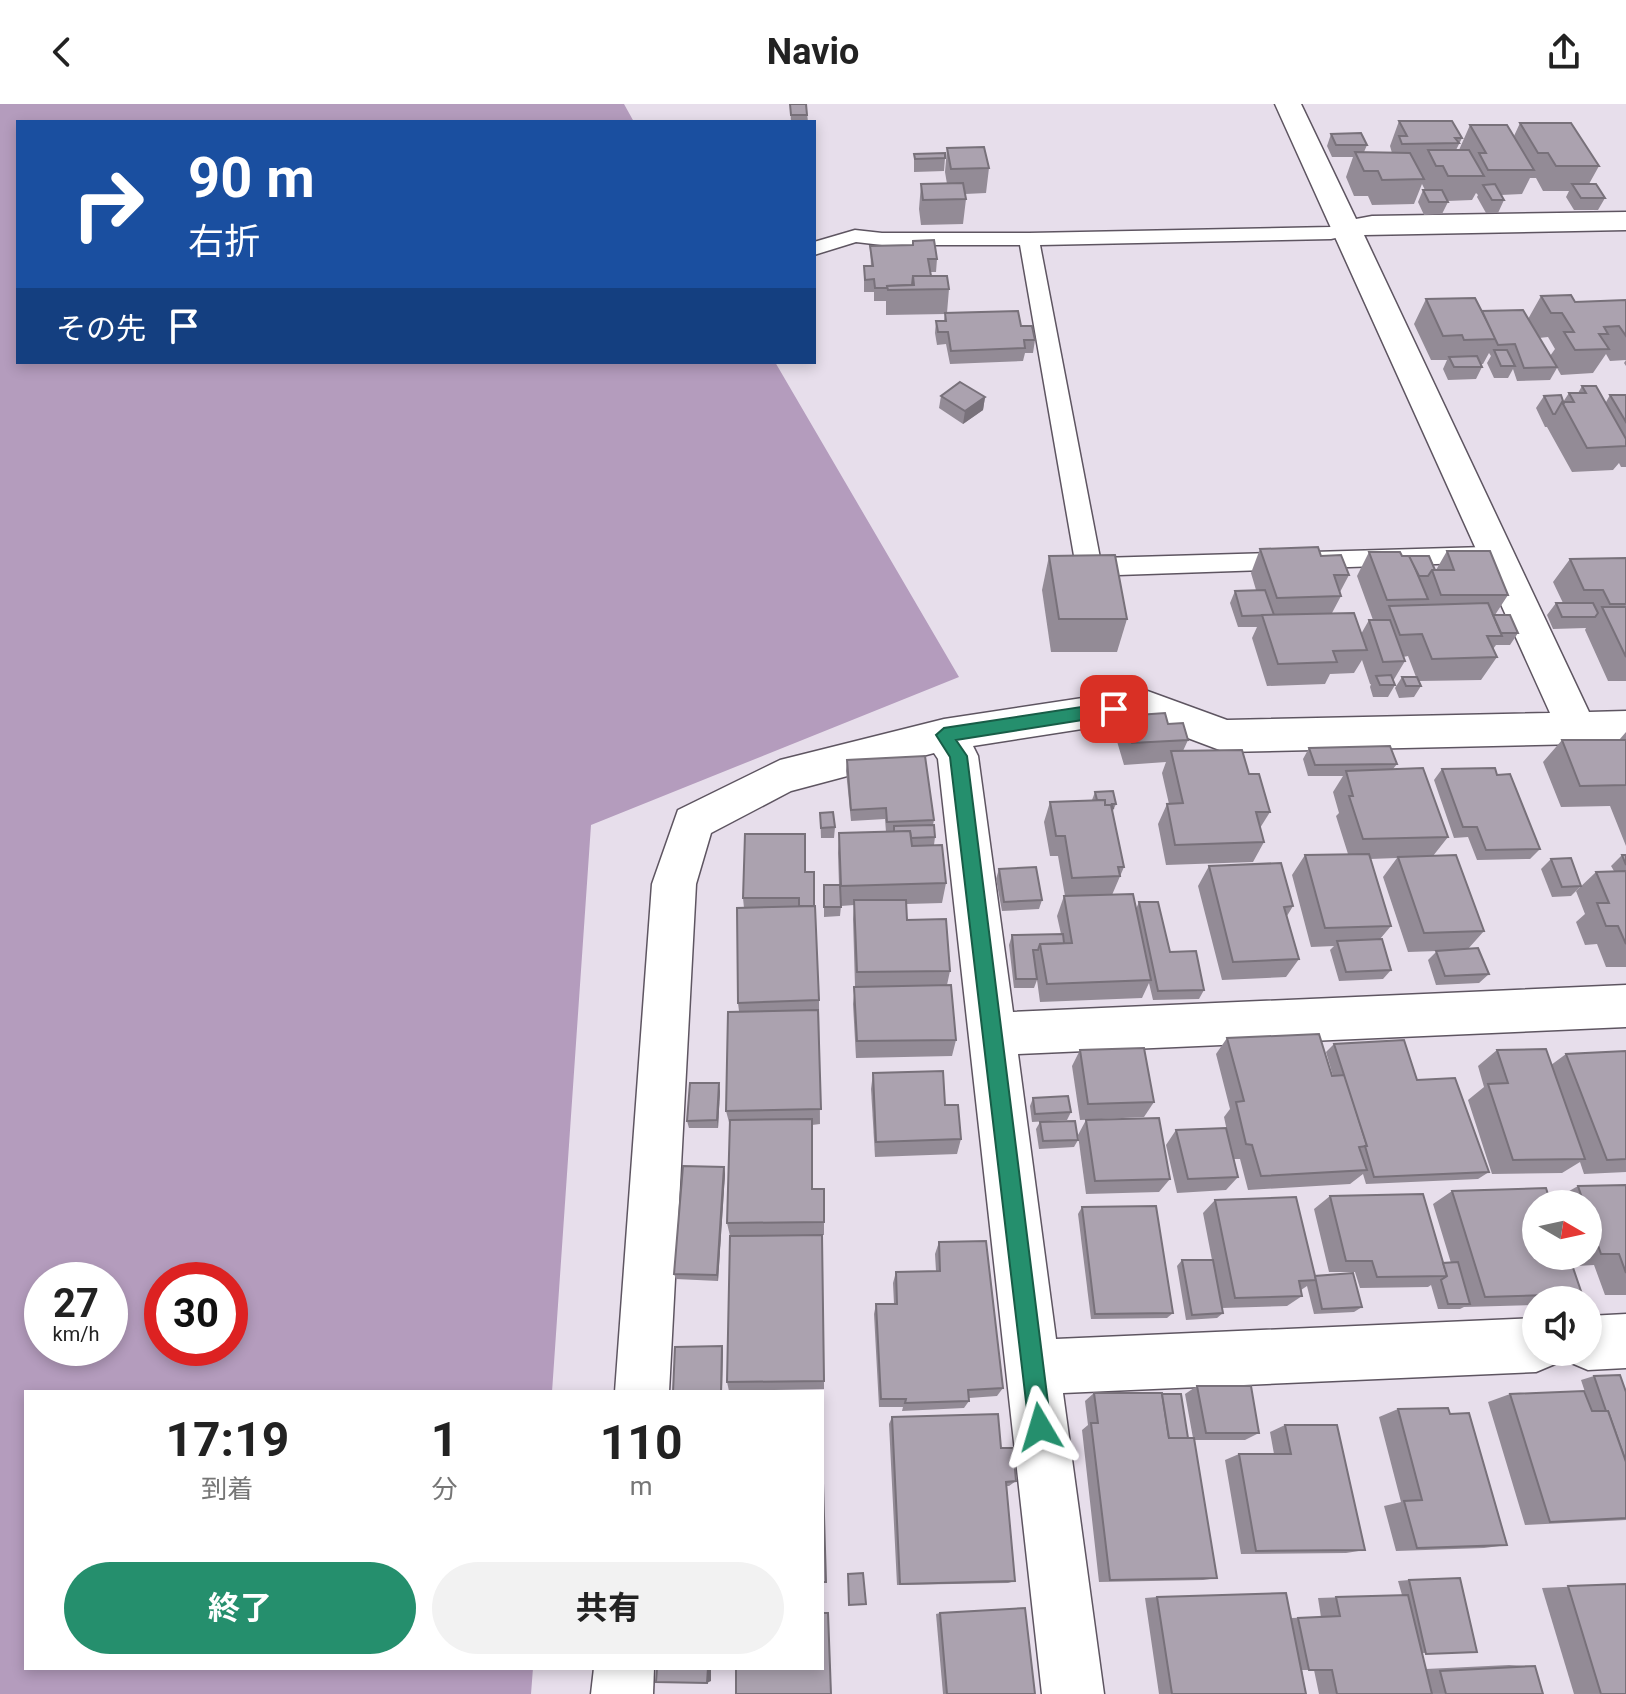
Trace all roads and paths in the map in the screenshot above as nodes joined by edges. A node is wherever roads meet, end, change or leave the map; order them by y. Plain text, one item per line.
1 (1288, 104) edge
2 (1626, 221) edge
3 (1346, 230) junction
4 (1029, 239) junction
5 (816, 248) edge
6 (1495, 556) junction
7 (1626, 727) edge
8 (1577, 729) junction
9 (944, 735) junction
10 (1626, 1006) edge
11 (992, 1034) junction
12 (1626, 1341) edge
13 (1602, 1342) edge
14 (1522, 1346) edge
15 (1033, 1367) junction
16 (642, 1390) edge
17 (624, 1670) edge
18 (622, 1694) edge
19 (1073, 1694) edge

1 - 3 street
2 - 3 street
3 - 4 lane
3 - 6 street
4 - 5 lane
4 - 6 lane
6 - 8 street
7 - 8 street
8 - 9 street
9 - 11 street
9 - 16 street
10 - 11 street
11 - 15 street
12 - 13 street
14 - 15 street
15 - 19 street
17 - 18 street

